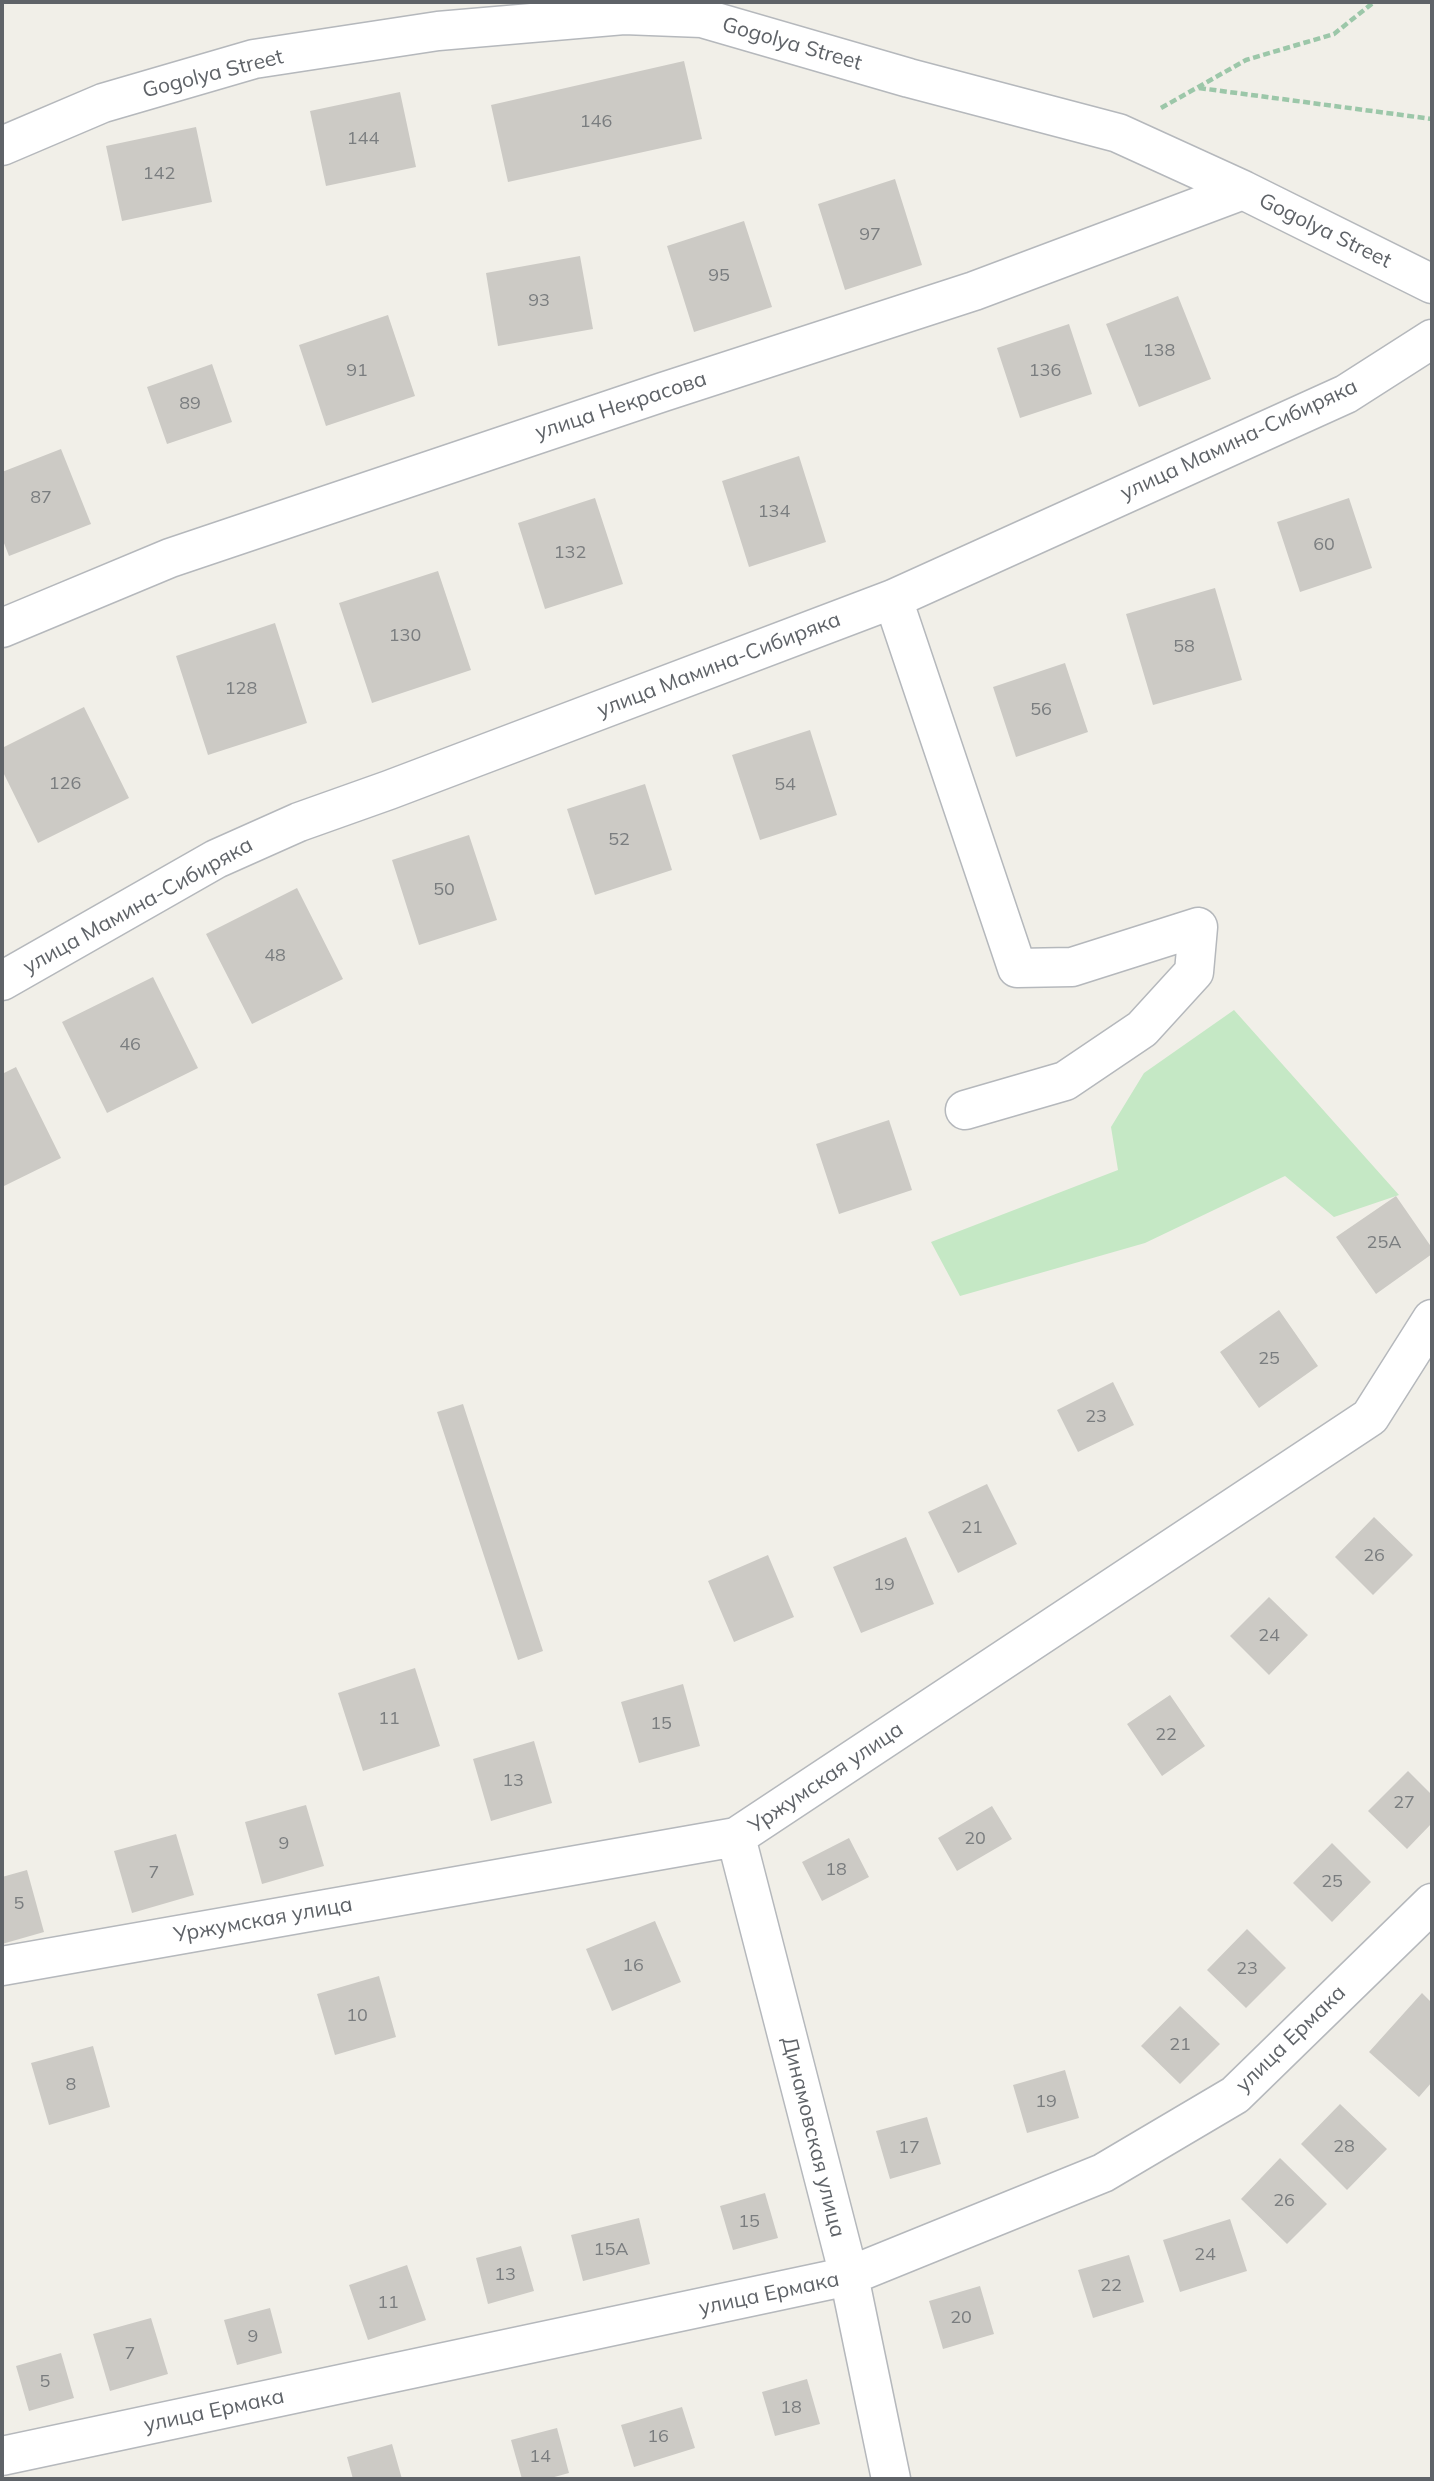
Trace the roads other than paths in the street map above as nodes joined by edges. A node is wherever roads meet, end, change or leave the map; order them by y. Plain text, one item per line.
1 (2, 146) edge
2 (1243, 190) junction
3 (1432, 284) edge
4 (1432, 339) edge
5 (893, 599) junction
6 (2, 628) edge
7 (2, 981) edge
8 (965, 1110) dead end
9 (1432, 1319) edge
10 (736, 1837) junction
11 (1432, 1903) edge
12 (2, 1966) edge
13 (849, 2276) junction
14 (2, 2456) edge
15 (891, 2479) edge

1 - 2 street, Gogolya Street
2 - 3 street, Gogolya Street
2 - 6 street, улица Некрасова
4 - 5 street, улица Мамина-Сибиряка
5 - 7 street, улица Мамина-Сибиряка
5 - 8 street
9 - 10 street, Уржумская улица
10 - 12 street, Уржумская улица
10 - 13 street, Динамовская улица
11 - 13 street, улица Ермака
13 - 14 street, улица Ермака
13 - 15 street, Динамовская улица

